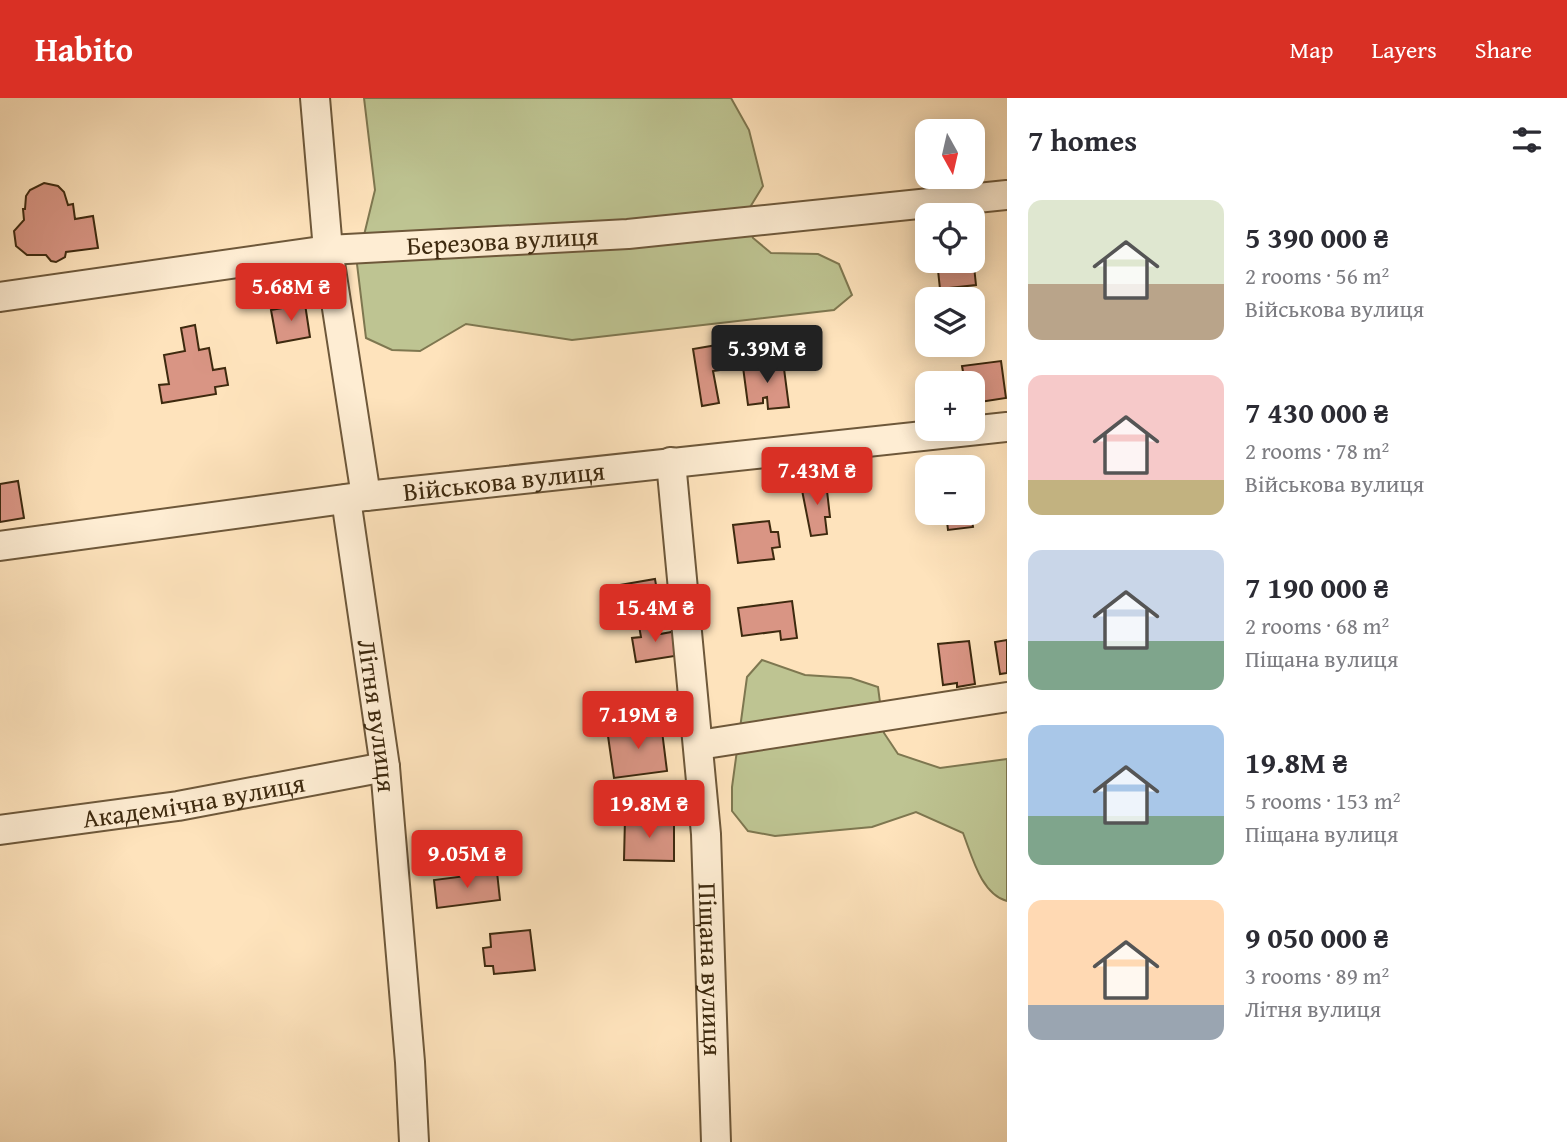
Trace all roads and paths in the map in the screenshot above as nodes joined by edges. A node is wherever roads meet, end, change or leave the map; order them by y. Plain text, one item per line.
1 (315, 98) edge
2 (1007, 195) edge
3 (328, 250) junction
4 (0, 297) edge
5 (1007, 427) edge
6 (671, 462) junction
7 (356, 497) junction
8 (0, 546) edge
9 (1007, 697) edge
10 (699, 745) junction
11 (385, 767) junction
12 (0, 830) edge
13 (414, 1142) edge
14 (716, 1142) edge

1 - 3 street, Літня вулиця
2 - 3 street, Березова вулиця
3 - 4 street, Березова вулиця
3 - 7 street, Літня вулиця
5 - 6 street, Військова вулиця
6 - 7 street, Військова вулиця
6 - 10 street, Піщана вулиця
7 - 8 street, Військова вулиця
7 - 11 street, Літня вулиця
9 - 10 street
10 - 14 street, Піщана вулиця
11 - 12 street, Академічна вулиця
11 - 13 street, Літня вулиця

